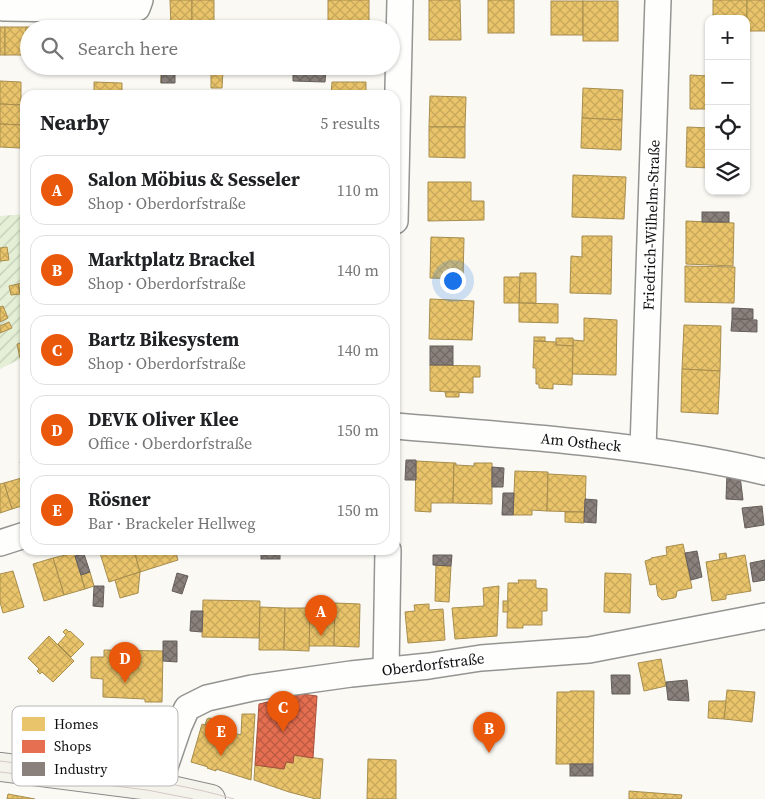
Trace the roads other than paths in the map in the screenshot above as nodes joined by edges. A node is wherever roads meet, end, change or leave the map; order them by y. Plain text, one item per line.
1 (140, 0) edge
2 (400, 0) edge
3 (658, 0) edge
4 (6, 5) edge
5 (400, 20) edge
6 (398, 75) edge
7 (398, 90) edge
8 (400, 426) edge
9 (644, 449) junction
10 (765, 472) edge
11 (20, 537) edge
12 (0, 543) edge
13 (388, 555) edge
14 (765, 616) edge
15 (386, 670) junction
16 (178, 729) edge
17 (150, 786) edge
18 (158, 787) joint
19 (212, 799) edge

1 - 4 street
2 - 5 street
3 - 9 street, Friedrich-Wilhelm-Straße
6 - 7 street
8 - 9 street, Am Ostheck
9 - 10 street, Am Ostheck
11 - 12 street
13 - 15 street
14 - 15 street, Oberdorfstraße
15 - 16 street, Oberdorfstraße
17 - 18 main road
18 - 19 main road

